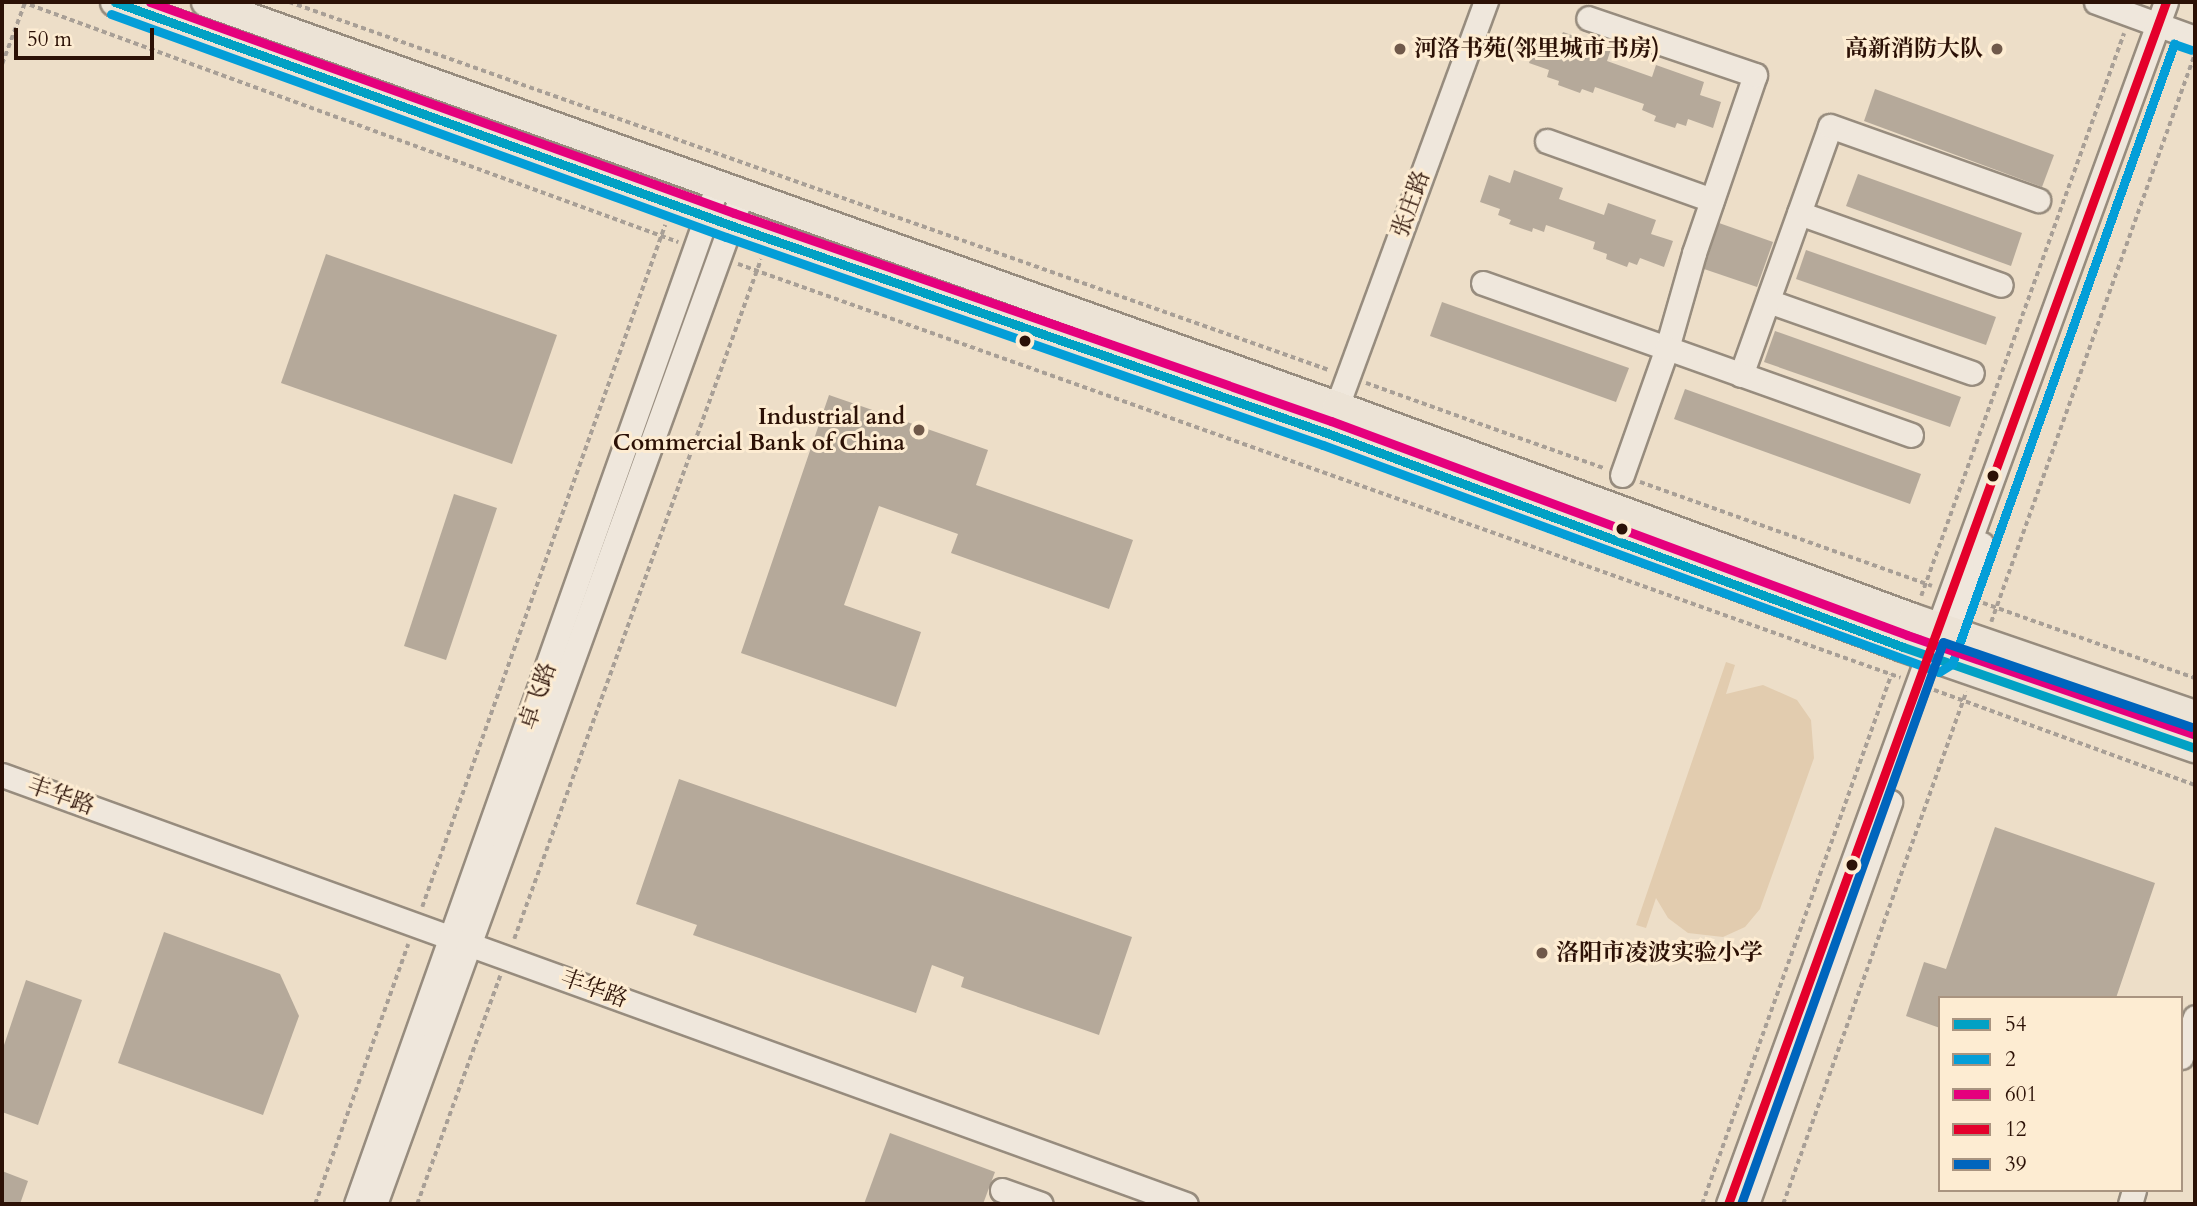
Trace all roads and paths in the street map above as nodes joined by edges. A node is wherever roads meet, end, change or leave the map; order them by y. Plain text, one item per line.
1 (24, 2) edge
2 (115, 2) edge
3 (206, 2) edge
4 (289, 2) edge
5 (1486, 2) edge
6 (2096, 2) edge
7 (2139, 2) edge
8 (2167, 13) edge
9 (1588, 18) dead end
10 (2195, 22) edge
11 (2195, 38) edge
12 (2, 64) edge
13 (1546, 141) dead end
14 (694, 144) junction
15 (683, 175) junction
16 (790, 178) junction
17 (729, 192) junction
18 (1712, 200) junction
19 (2038, 200) dead end
20 (673, 204) junction
21 (779, 210) junction
22 (1799, 213) junction
23 (719, 221) junction
24 (661, 236) junction
25 (769, 239) junction
26 (696, 248) junction
27 (719, 257) junction
28 (757, 270) junction
29 (1483, 283) dead end
30 (2001, 285) dead end
31 (1768, 301) junction
32 (1667, 348) junction
33 (1972, 373) dead end
34 (1741, 375) junction
35 (1348, 377) junction
36 (1337, 407) junction
37 (1911, 435) dead end
38 (1622, 475) junction
39 (1956, 593) junction
40 (1944, 628) junction
41 (1933, 657) junction
42 (2195, 678) edge
43 (1923, 686) junction
44 (2195, 715) edge
45 (2195, 748) edge
46 (2, 775) edge
47 (2195, 785) edge
48 (2, 790) edge
49 (413, 931) junction
50 (458, 947) junction
51 (505, 964) junction
52 (2195, 1017) edge
53 (2183, 1051) edge
54 (1002, 1190) dead end
55 (315, 1204) edge
56 (356, 1204) edge
57 (375, 1204) edge
58 (417, 1204) edge
59 (1041, 1204) edge
60 (1145, 1204) edge
61 (1186, 1204) edge
62 (1728, 1204) edge
63 (1747, 1204) edge

1 - 12 path
1 - 24 path
2 - 20 main road
3 - 15 main road
4 - 14 path
5 - 35 street, 张庄路
6 - 8 street
7 - 8 street
8 - 10 street
8 - 11 street
8 - 39 street
9 - 18 street
13 - 18 street
14 - 15 path
14 - 16 path
15 - 17 main road
16 - 21 path
16 - 35 path
17 - 21 main road
17 - 23 street, 卓飞路
18 - 32 street
19 - 22 street
20 - 23 main road
20 - 24 path
21 - 36 main road
22 - 30 street
22 - 31 street
23 - 25 main road
23 - 26 street, 卓飞路
23 - 27 street, 卓飞路
24 - 26 path
24 - 49 path
25 - 28 path
25 - 41 main road
26 - 50 street, 卓飞路
27 - 28 path
27 - 50 street, 卓飞路
28 - 43 path
28 - 51 path
29 - 32 street
31 - 33 street
31 - 34 street
32 - 34 street
32 - 38 street
34 - 37 street
35 - 36 street, 张庄路
35 - 38 path
36 - 40 main road
38 - 39 path
39 - 40 street
39 - 42 path
40 - 41 street
40 - 44 main road
41 - 43 street
41 - 45 main road
43 - 47 path
43 - 62 street
43 - 63 street
46 - 49 street, 丰华路
48 - 49 street, 丰华路
49 - 50 street, 丰华路
49 - 55 path
50 - 51 street, 丰华路
50 - 56 street, 卓飞路
50 - 57 street, 卓飞路
51 - 58 path
51 - 60 street, 丰华路
51 - 61 street, 丰华路
52 - 53 street
54 - 59 street

